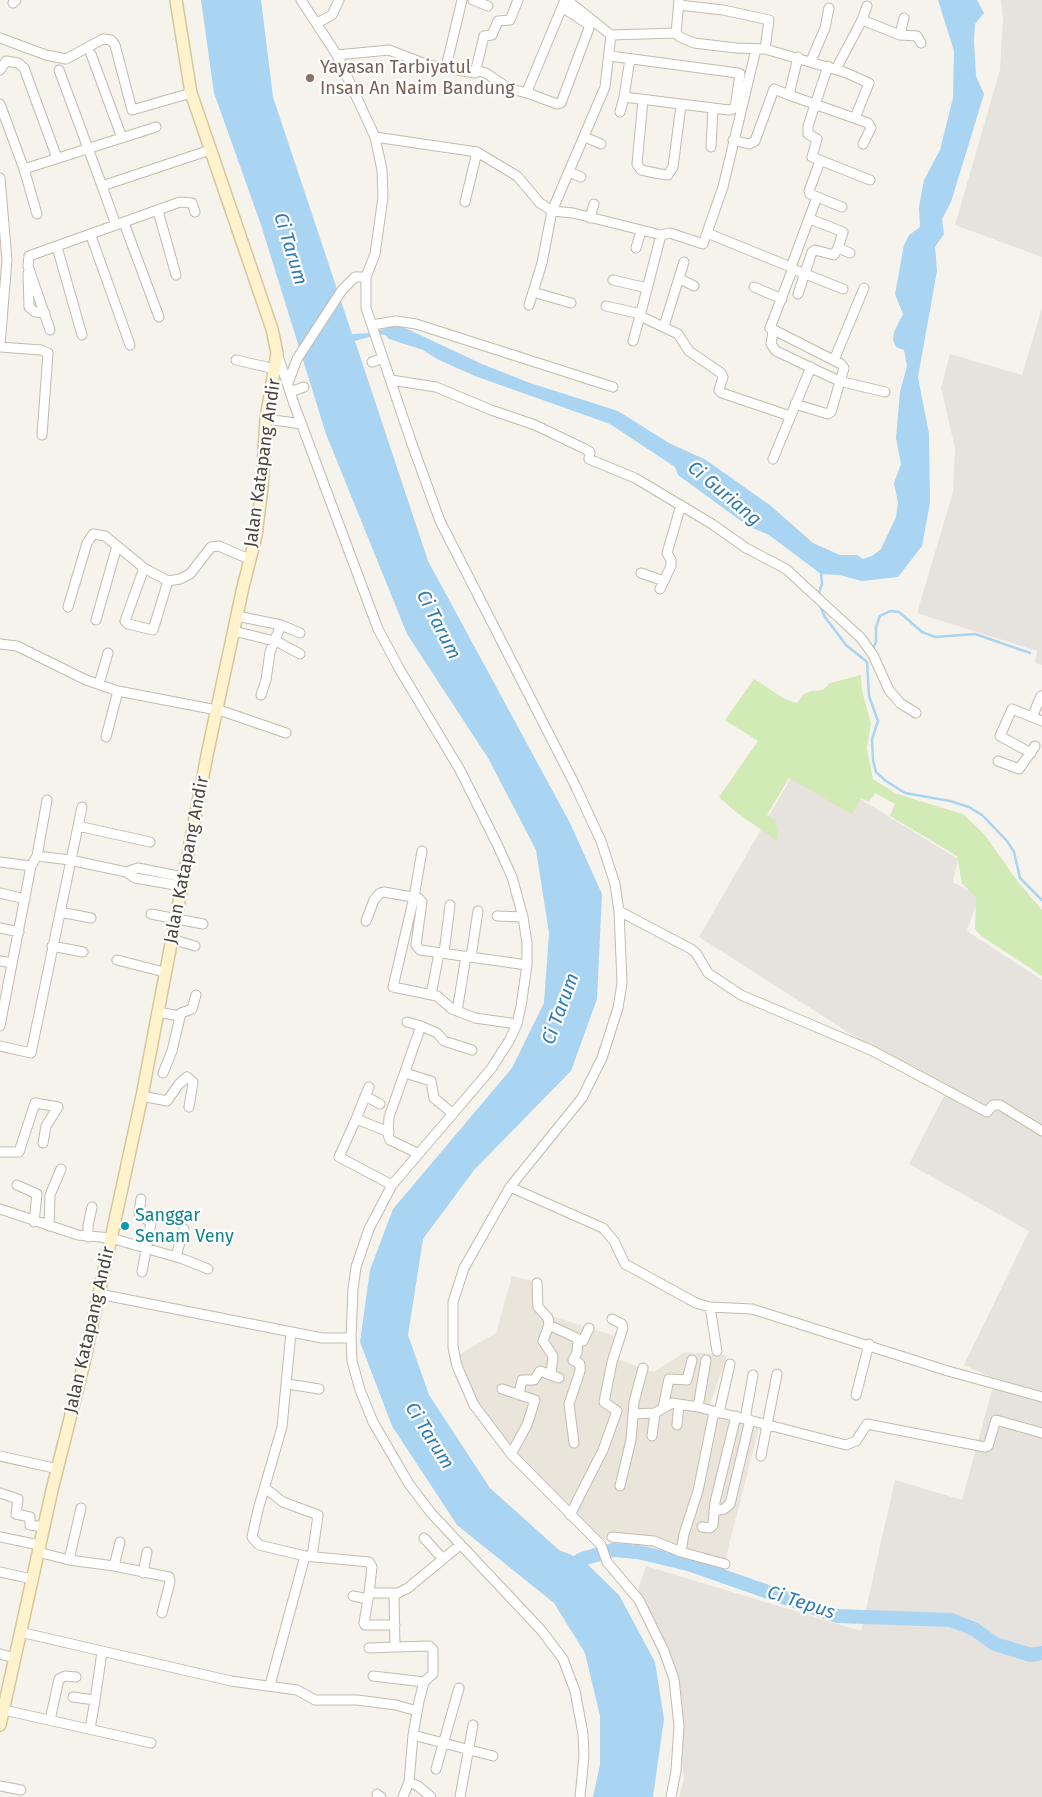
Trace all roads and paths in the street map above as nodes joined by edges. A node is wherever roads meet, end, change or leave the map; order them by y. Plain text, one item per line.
1 (176, 0) edge
2 (302, 0) edge
3 (338, 0) edge
4 (462, 0) edge
5 (474, 0) edge
6 (518, 0) edge
7 (565, 2) edge
8 (679, 3) edge
9 (488, 6) dead end
10 (867, 6) dead end
11 (828, 8) dead end
12 (904, 18) dead end
13 (862, 20) junction
14 (317, 23) junction
15 (676, 33) junction
16 (611, 35) junction
17 (900, 35) junction
18 (0, 38) edge
19 (921, 43) dead end
20 (760, 49) junction
21 (92, 54) dead end
22 (337, 54) junction
23 (610, 56) junction
24 (798, 57) junction
25 (630, 59) junction
26 (811, 61) junction
27 (446, 67) junction
28 (832, 68) junction
29 (0, 70) edge
30 (59, 70) dead end
31 (475, 70) junction
32 (191, 93) junction
33 (530, 94) junction
34 (789, 95) junction
35 (624, 97) junction
36 (643, 100) junction
37 (815, 103) junction
38 (0, 104) edge
39 (681, 105) junction
40 (713, 108) junction
41 (620, 112) dead end
42 (855, 118) junction
43 (156, 127) dead end
44 (375, 137) junction
45 (584, 137) junction
46 (122, 138) junction
47 (734, 140) junction
48 (601, 144) dead end
49 (863, 144) dead end
50 (711, 147) dead end
51 (89, 150) junction
52 (210, 150) junction
53 (477, 152) junction
54 (57, 158) junction
55 (820, 161) junction
56 (24, 170) junction
57 (569, 172) junction
58 (581, 177) dead end
59 (0, 178) edge
60 (870, 180) dead end
61 (102, 186) junction
62 (817, 197) junction
63 (465, 202) dead end
64 (594, 204) dead end
65 (2, 205) edge
66 (842, 207) dead end
67 (552, 210) junction
68 (158, 211) junction
69 (195, 212) dead end
70 (37, 214) dead end
71 (590, 218) junction
72 (810, 219) junction
73 (120, 224) junction
74 (641, 230) junction
75 (707, 233) junction
76 (661, 235) junction
77 (91, 236) junction
78 (57, 247) junction
79 (636, 248) dead end
80 (838, 248) junction
81 (850, 254) dead end
82 (684, 262) dead end
83 (28, 266) junction
84 (792, 268) junction
85 (804, 273) junction
86 (176, 275) dead end
87 (366, 277) junction
88 (680, 279) junction
89 (613, 280) dead end
90 (694, 286) dead end
91 (754, 287) dead end
92 (648, 288) junction
93 (864, 288) dead end
94 (843, 289) dead end
95 (533, 292) junction
96 (798, 294) dead end
97 (782, 299) junction
98 (571, 303) dead end
99 (529, 305) dead end
100 (606, 306) dead end
101 (45, 313) junction
102 (641, 315) junction
103 (159, 317) dead end
104 (664, 326) junction
105 (50, 330) dead end
106 (374, 330) junction
107 (773, 331) junction
108 (82, 335) dead end
109 (633, 341) dead end
110 (130, 345) dead end
111 (0, 346) edge
112 (383, 358) junction
113 (236, 360) dead end
114 (834, 360) junction
115 (277, 361) junction
116 (372, 362) dead end
117 (811, 367) junction
118 (292, 369) junction
119 (391, 380) junction
120 (839, 381) junction
121 (304, 387) dead end
122 (614, 387) dead end
123 (289, 388) junction
124 (885, 392) dead end
125 (795, 404) junction
126 (790, 416) junction
127 (266, 419) junction
128 (302, 424) junction
129 (42, 435) dead end
130 (773, 459) dead end
131 (681, 504) junction
132 (117, 546) junction
133 (250, 558) junction
134 (144, 568) junction
135 (641, 573) dead end
136 (168, 581) junction
137 (68, 607) dead end
138 (236, 616) junction
139 (96, 620) dead end
140 (281, 625) junction
141 (234, 631) junction
142 (300, 632) dead end
143 (273, 641) junction
144 (0, 644) edge
145 (108, 653) dead end
146 (300, 654) dead end
147 (99, 684) junction
148 (118, 691) junction
149 (261, 696) dead end
150 (1041, 696) edge
151 (217, 710) junction
152 (916, 713) dead end
153 (1032, 717) junction
154 (1042, 721) edge
155 (286, 733) dead end
156 (106, 738) dead end
157 (998, 762) dead end
158 (47, 800) dead end
159 (82, 807) dead end
160 (78, 826) junction
161 (150, 842) dead end
162 (422, 851) dead end
163 (37, 856) junction
164 (70, 860) junction
165 (0, 862) edge
166 (31, 866) junction
167 (182, 882) junction
168 (0, 893) edge
169 (414, 897) junction
170 (25, 899) junction
171 (450, 905) dead end
172 (478, 911) dead end
173 (619, 911) junction
174 (60, 912) junction
175 (151, 914) dead end
176 (497, 916) dead end
177 (523, 917) junction
178 (91, 918) dead end
179 (177, 918) junction
180 (366, 920) dead end
181 (203, 924) dead end
182 (0, 928) edge
183 (19, 932) junction
184 (171, 939) junction
185 (52, 946) junction
186 (195, 946) dead end
187 (83, 952) dead end
188 (441, 953) junction
189 (469, 956) junction
190 (117, 960) dead end
191 (0, 961) edge
192 (12, 963) junction
193 (527, 966) junction
194 (164, 972) junction
195 (196, 995) dead end
196 (431, 996) junction
197 (3, 997) edge
198 (457, 1011) junction
199 (156, 1012) junction
200 (180, 1016) junction
201 (408, 1022) dead end
202 (517, 1024) junction
203 (0, 1026) edge
204 (421, 1026) junction
205 (0, 1046) edge
206 (472, 1050) dead end
207 (405, 1072) junction
208 (163, 1073) dead end
209 (142, 1096) junction
210 (380, 1104) dead end
211 (189, 1107) dead end
212 (452, 1113) junction
213 (356, 1119) junction
214 (1042, 1131) edge
215 (389, 1132) junction
216 (43, 1143) dead end
217 (0, 1152) edge
218 (417, 1154) junction
219 (61, 1169) dead end
220 (17, 1185) dead end
221 (392, 1185) junction
222 (510, 1187) junction
223 (140, 1199) dead end
224 (92, 1207) dead end
225 (0, 1209) edge
226 (34, 1222) junction
227 (49, 1226) junction
228 (184, 1229) dead end
229 (88, 1237) junction
230 (111, 1238) junction
231 (147, 1249) junction
232 (176, 1256) junction
233 (208, 1269) dead end
234 (142, 1272) dead end
235 (537, 1283) dead end
236 (98, 1294) junction
237 (710, 1307) junction
238 (612, 1319) dead end
239 (549, 1325) junction
240 (589, 1328) dead end
241 (291, 1332) junction
242 (350, 1338) junction
243 (578, 1341) junction
244 (869, 1344) junction
245 (717, 1351) dead end
246 (692, 1360) dead end
247 (706, 1360) dead end
248 (730, 1364) dead end
249 (643, 1368) dead end
250 (777, 1374) dead end
251 (753, 1375) dead end
252 (288, 1384) junction
253 (318, 1389) dead end
254 (502, 1389) dead end
255 (519, 1394) junction
256 (856, 1396) dead end
257 (1042, 1397) edge
258 (679, 1404) junction
259 (698, 1407) junction
260 (663, 1408) junction
261 (717, 1412) junction
262 (655, 1413) junction
263 (633, 1414) junction
264 (744, 1419) junction
265 (677, 1425) dead end
266 (767, 1425) junction
267 (1042, 1432) edge
268 (652, 1436) dead end
269 (574, 1443) dead end
270 (511, 1454) junction
271 (638, 1454) dead end
272 (0, 1456) edge
273 (761, 1456) dead end
274 (625, 1463) junction
275 (58, 1469) junction
276 (620, 1486) dead end
277 (265, 1488) junction
278 (0, 1493) edge
279 (81, 1508) dead end
280 (714, 1511) junction
281 (570, 1515) junction
282 (44, 1527) junction
283 (702, 1527) dead end
284 (0, 1537) edge
285 (612, 1537) dead end
286 (424, 1538) dead end
287 (120, 1542) dead end
288 (460, 1545) junction
289 (39, 1549) junction
290 (146, 1552) dead end
291 (682, 1552) junction
292 (309, 1557) junction
293 (443, 1559) junction
294 (69, 1560) junction
295 (725, 1564) dead end
296 (114, 1566) junction
297 (0, 1572) edge
298 (143, 1573) junction
299 (32, 1578) junction
300 (395, 1593) junction
301 (353, 1596) dead end
302 (368, 1596) junction
303 (162, 1613) dead end
304 (395, 1625) junction
305 (20, 1632) junction
306 (395, 1647) junction
307 (369, 1648) dead end
308 (102, 1652) junction
309 (0, 1654) edge
310 (15, 1658) junction
311 (373, 1676) dead end
312 (76, 1677) dead end
313 (424, 1682) junction
314 (270, 1685) junction
315 (459, 1688) dead end
316 (73, 1697) dead end
317 (95, 1700) junction
318 (417, 1711) junction
319 (1, 1716) edge
320 (50, 1720) junction
321 (473, 1725) dead end
322 (90, 1729) junction
323 (413, 1735) junction
324 (442, 1742) junction
325 (151, 1743) dead end
326 (467, 1749) junction
327 (493, 1756) dead end
328 (436, 1769) dead end
329 (409, 1782) junction
330 (0, 1786) edge
331 (21, 1790) dead end
332 (403, 1797) edge
333 (431, 1797) edge
334 (460, 1797) edge
335 (580, 1797) edge
336 (671, 1797) edge

1 - 32 street, Jalan Katapang Andir
2 - 14 street
3 - 14 street
4 - 27 street
5 - 9 street
6 - 31 street
7 - 16 street
7 - 33 street
7 - 33 street
8 - 15 street
8 - 20 street
10 - 13 street
11 - 26 street
12 - 17 street
13 - 17 street
13 - 28 street
14 - 22 street
15 - 16 street
15 - 20 street
16 - 23 street
17 - 19 street
18 - 32 street
20 - 24 street
20 - 47 street
21 - 46 street
22 - 27 street
22 - 44 street
23 - 25 street
23 - 45 street
24 - 26 street
24 - 34 street
25 - 35 street
25 - 40 street
26 - 28 street
27 - 31 street
28 - 37 street
28 - 42 street
29 - 54 street
30 - 51 street
31 - 33 street
32 - 52 street, Jalan Katapang Andir
34 - 37 street
34 - 47 street
35 - 36 street
35 - 41 street
36 - 39 street
36 - 39 street
37 - 42 street
37 - 55 street
38 - 56 street
39 - 40 street
40 - 50 street
42 - 49 street
43 - 46 street
44 - 53 street
44 - 87 street
45 - 48 street
45 - 57 street
46 - 51 street
47 - 75 street
51 - 54 street
51 - 61 street
52 - 61 street
52 - 115 street, Jalan Katapang Andir
53 - 63 street
53 - 67 street
54 - 56 street
55 - 60 street
55 - 62 street
56 - 70 street
57 - 58 street
57 - 67 street
59 - 65 street
61 - 73 street
62 - 66 street
62 - 72 street
64 - 71 street
65 - 111 street
67 - 71 street
67 - 95 street
68 - 69 street
68 - 73 street
68 - 86 street
71 - 74 street
72 - 80 street
72 - 84 street
73 - 77 street
73 - 103 street
74 - 76 street
74 - 79 street
75 - 76 street
75 - 84 street
76 - 92 street
77 - 78 street
77 - 110 street
78 - 83 street
78 - 108 street
80 - 81 street
80 - 85 street
82 - 88 street
83 - 101 street
83 - 101 street
84 - 85 street
84 - 97 street
85 - 94 street
85 - 96 street
87 - 106 street
87 - 118 street
88 - 90 street
88 - 104 street
89 - 92 street
91 - 97 street
92 - 102 street
93 - 114 street
95 - 98 street
95 - 99 street
97 - 107 street
100 - 102 street
101 - 105 street
102 - 104 street
102 - 109 street
104 - 126 street
106 - 112 street
106 - 122 street
107 - 114 street
107 - 117 street
111 - 129 street
112 - 116 street
112 - 119 street
113 - 115 street
114 - 120 street
115 - 118 street
115 - 123 street
115 - 127 street, Jalan Katapang Andir
117 - 120 street
117 - 125 street
118 - 123 street
119 - 131 street
119 - 173 street
120 - 124 street
120 - 125 street
121 - 123 street
123 - 128 street
125 - 126 street
126 - 130 street
127 - 128 street
127 - 133 street, Jalan Katapang Andir
128 - 177 street
131 - 135 street
131 - 152 street
132 - 134 street
132 - 137 street
132 - 139 street
133 - 136 street
133 - 138 street, Jalan Katapang Andir
134 - 136 street
134 - 136 street
138 - 140 street
138 - 141 street, Jalan Katapang Andir
140 - 142 street
140 - 143 street
141 - 143 street
141 - 151 street, Jalan Katapang Andir
143 - 146 street
143 - 149 street
144 - 147 street
145 - 147 street
147 - 148 street
148 - 151 street
148 - 156 street
150 - 153 street
151 - 155 street
151 - 167 street, Jalan Katapang Andir
153 - 154 street
153 - 157 street
158 - 163 street
159 - 160 street
160 - 161 street
160 - 164 street
162 - 169 street
163 - 164 street
163 - 166 street
164 - 167 street
164 - 174 street
165 - 166 street
166 - 170 street
167 - 179 street, Jalan Katapang Andir
168 - 170 street
169 - 180 street
169 - 188 street
169 - 196 street
170 - 183 street
171 - 188 street
172 - 189 street
173 - 214 street
173 - 222 street
174 - 178 street
174 - 185 street
175 - 179 street
176 - 177 street
177 - 193 street
179 - 181 street
179 - 184 street, Jalan Katapang Andir
182 - 183 street
183 - 192 street
184 - 186 street
184 - 194 street, Jalan Katapang Andir
185 - 187 street
185 - 205 street
188 - 189 street
188 - 196 street
189 - 193 street
189 - 198 street
190 - 194 street
191 - 192 street
192 - 197 street
193 - 202 street
194 - 199 street, Jalan Katapang Andir
195 - 200 street
196 - 198 street
197 - 203 street
198 - 202 street
199 - 200 street
199 - 209 street, Jalan Katapang Andir
200 - 208 street
201 - 204 street
202 - 212 street
204 - 206 street
204 - 207 street
207 - 212 street
207 - 215 street
209 - 211 street
209 - 230 street, Jalan Katapang Andir
210 - 213 street
212 - 218 street
213 - 215 street
213 - 221 street
215 - 218 street
216 - 217 street
218 - 221 street
219 - 227 street
220 - 226 street
221 - 242 street
222 - 237 street
222 - 270 street
223 - 231 street
224 - 229 street
225 - 226 street
226 - 227 street
227 - 229 street
228 - 232 street
229 - 230 street
230 - 231 street
230 - 236 street, Jalan Katapang Andir
231 - 232 street
231 - 234 street
232 - 233 street
235 - 239 street
236 - 241 street
236 - 275 street, Jalan Katapang Andir
237 - 244 street
237 - 245 street
238 - 281 street
239 - 243 street
239 - 255 street
240 - 243 street
241 - 242 street
241 - 252 street
242 - 288 street
243 - 269 street
244 - 256 street
244 - 257 street
246 - 260 street
247 - 259 street
248 - 261 street
249 - 263 street
250 - 266 street
251 - 264 street
252 - 253 street
252 - 277 street
254 - 255 street
255 - 270 street
258 - 259 street
258 - 260 street
258 - 265 street
259 - 261 street
260 - 262 street
261 - 264 street
261 - 291 street
262 - 263 street
262 - 268 street
263 - 274 street
264 - 266 street
264 - 280 street
264 - 280 street
266 - 267 street
266 - 273 street
270 - 281 street
271 - 274 street
272 - 275 street
274 - 276 street
275 - 282 street, Jalan Katapang Andir
277 - 292 street
277 - 292 street
278 - 282 street
279 - 294 street
280 - 283 street
281 - 336 street
282 - 289 street, Jalan Katapang Andir
284 - 289 street
285 - 291 street
286 - 293 street
287 - 296 street
288 - 293 street
288 - 335 street
289 - 294 street
289 - 299 street, Jalan Katapang Andir
290 - 298 street
291 - 295 street
292 - 302 street
292 - 314 street
293 - 300 street
294 - 296 street
296 - 298 street
297 - 299 street
298 - 303 street
299 - 305 street, Jalan Katapang Andir
300 - 302 street
300 - 304 street
301 - 302 street
302 - 304 street
304 - 306 street
305 - 308 street
305 - 310 street, Jalan Katapang Andir
306 - 307 street
306 - 313 street
308 - 314 street
308 - 317 street
309 - 310 street
310 - 319 street, Jalan Katapang Andir
311 - 313 street
312 - 320 street
313 - 318 street
314 - 318 street
315 - 324 street
316 - 317 street
317 - 322 street
318 - 323 street
319 - 320 street
320 - 322 street
321 - 326 street
322 - 325 street
323 - 324 street
323 - 329 street
324 - 326 street
324 - 328 street
326 - 327 street
326 - 334 street
329 - 332 street
329 - 333 street
330 - 331 street

